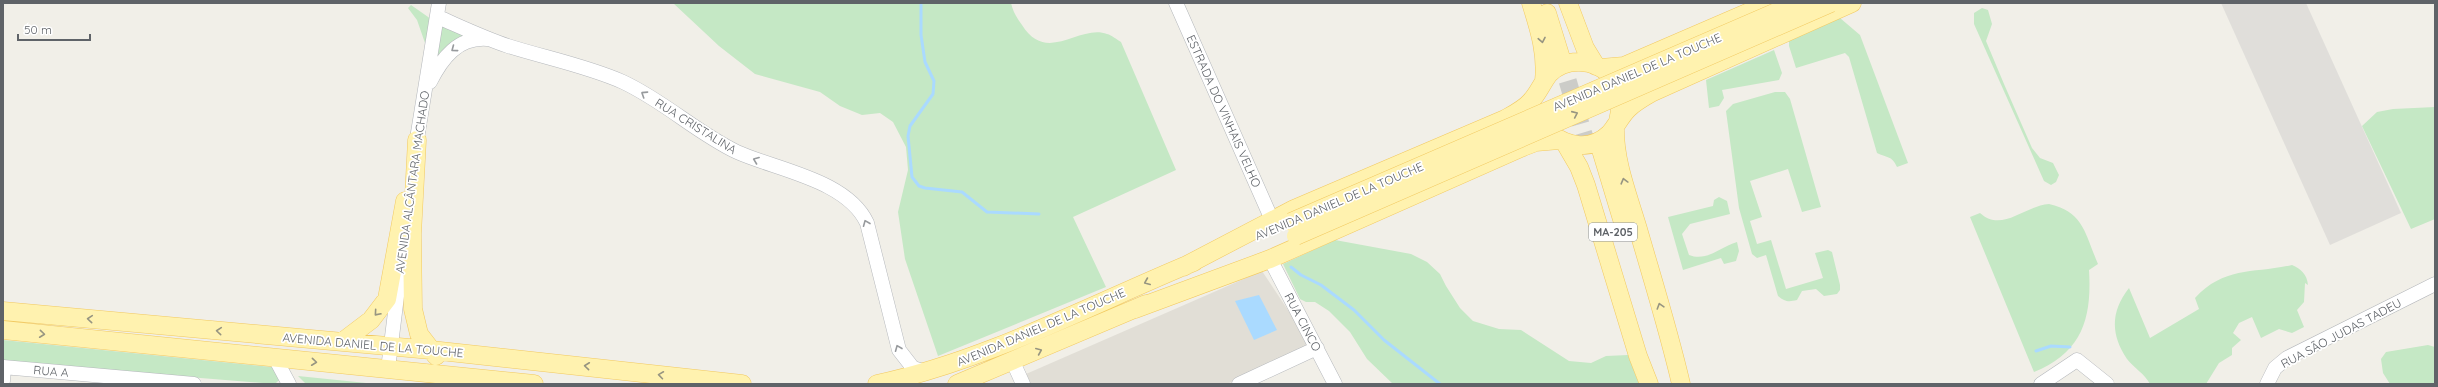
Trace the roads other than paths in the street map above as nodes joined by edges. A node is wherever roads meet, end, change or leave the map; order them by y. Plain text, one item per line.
1 (1176, 3) edge
2 (1531, 3) edge
3 (1544, 3) edge
4 (1556, 3) edge
5 (1568, 3) edge
6 (1770, 3) edge
7 (1797, 3) edge
8 (1831, 3) edge
9 (1852, 3) edge
10 (438, 10) edge
11 (491, 40) junction
12 (1599, 67) junction
13 (1542, 86) junction
14 (424, 99) junction
15 (1616, 123) junction
16 (417, 140) junction
17 (1562, 142) junction
18 (1272, 220) junction
19 (1293, 229) junction
20 (1270, 260) junction
21 (1183, 267) junction
22 (2429, 287) edge
23 (1135, 309) junction
24 (3, 311) edge
25 (3, 330) edge
26 (342, 342) junction
27 (390, 346) junction
28 (1317, 348) junction
29 (431, 350) junction
30 (275, 358) junction
31 (2077, 360) junction
32 (1013, 362) junction
33 (3, 372) edge
34 (926, 372) junction
35 (387, 377) edge
36 (464, 377) junction
37 (630, 377) edge
38 (78, 379) edge
39 (152, 382) edge
40 (194, 384) edge
41 (289, 384) edge
42 (426, 384) edge
43 (534, 384) edge
44 (742, 384) edge
45 (877, 384) edge
46 (957, 384) edge
47 (1023, 384) edge
48 (1239, 384) edge
49 (1335, 384) edge
50 (1649, 384) edge
51 (1656, 384) edge
52 (1672, 384) edge
53 (1681, 384) edge
54 (2041, 384) edge
55 (2054, 384) edge
56 (2107, 384) edge
57 (2267, 384) edge

1 - 18 street, ESTRADA DO VINHAIS VELHO
2 -> 13 main road
3 - 4 main road
5 - 12 main road
6 - 12 main road
7 - 19 main road, AVENIDA DANIEL DE LA TOUCHE, bridge
19 -> 8 main road, AVENIDA DANIEL DE LA TOUCHE, bridge
9 - 15 main road
10 - 11 street, RUA CRISTALINA
10 - 14 street, AVENIDA ALCÂNTARA MACHADO
11 -> 14 street
34 -> 11 street, RUA CRISTALINA
12 - 13 main road
12 - 15 main road
13 - 17 main road
13 - 18 main road
14 - 16 street, AVENIDA ALCÂNTARA MACHADO
15 - 17 main road
53 -> 15 main road
16 -> 26 main road
16 - 27 street, AVENIDA ALCÂNTARA MACHADO
16 - 29 main road
17 - 20 main road
17 - 50 main road
18 - 21 main road
19 - 21 main road, AVENIDA DANIEL DE LA TOUCHE
19 - 23 main road, AVENIDA DANIEL DE LA TOUCHE
20 - 23 main road
20 - 28 street, RUA CINCO
21 -> 34 main road, AVENIDA DANIEL DE LA TOUCHE
22 - 57 street, RUA SÃO JUDAS TADEU
32 -> 23 main road, AVENIDA DANIEL DE LA TOUCHE
26 -> 24 main road, AVENIDA DANIEL DE LA TOUCHE
25 -> 30 main road, AVENIDA DANIEL DE LA TOUCHE
26 - 27 main road, AVENIDA DANIEL DE LA TOUCHE
27 - 29 main road, AVENIDA DANIEL DE LA TOUCHE
27 - 35 street, AVENIDA ALCÂNTARA MACHADO
28 - 48 street
28 - 49 street, RUA CINCO
29 - 36 main road
37 -> 29 main road, AVENIDA DANIEL DE LA TOUCHE
30 -> 35 main road, AVENIDA DANIEL DE LA TOUCHE
30 - 41 street
31 - 54 street
31 - 55 street
31 - 56 street
32 - 46 main road, AVENIDA DANIEL DE LA TOUCHE
32 - 47 street
33 - 38 street, RUA A
34 - 45 main road, AVENIDA DANIEL DE LA TOUCHE
35 - 36 main road, AVENIDA DANIEL DE LA TOUCHE
35 - 42 main road
36 - 43 main road, AVENIDA DANIEL DE LA TOUCHE
44 -> 37 main road, AVENIDA DANIEL DE LA TOUCHE
38 - 39 street, RUA A
39 - 40 street, RUA A
51 - 52 main road, MA-205

